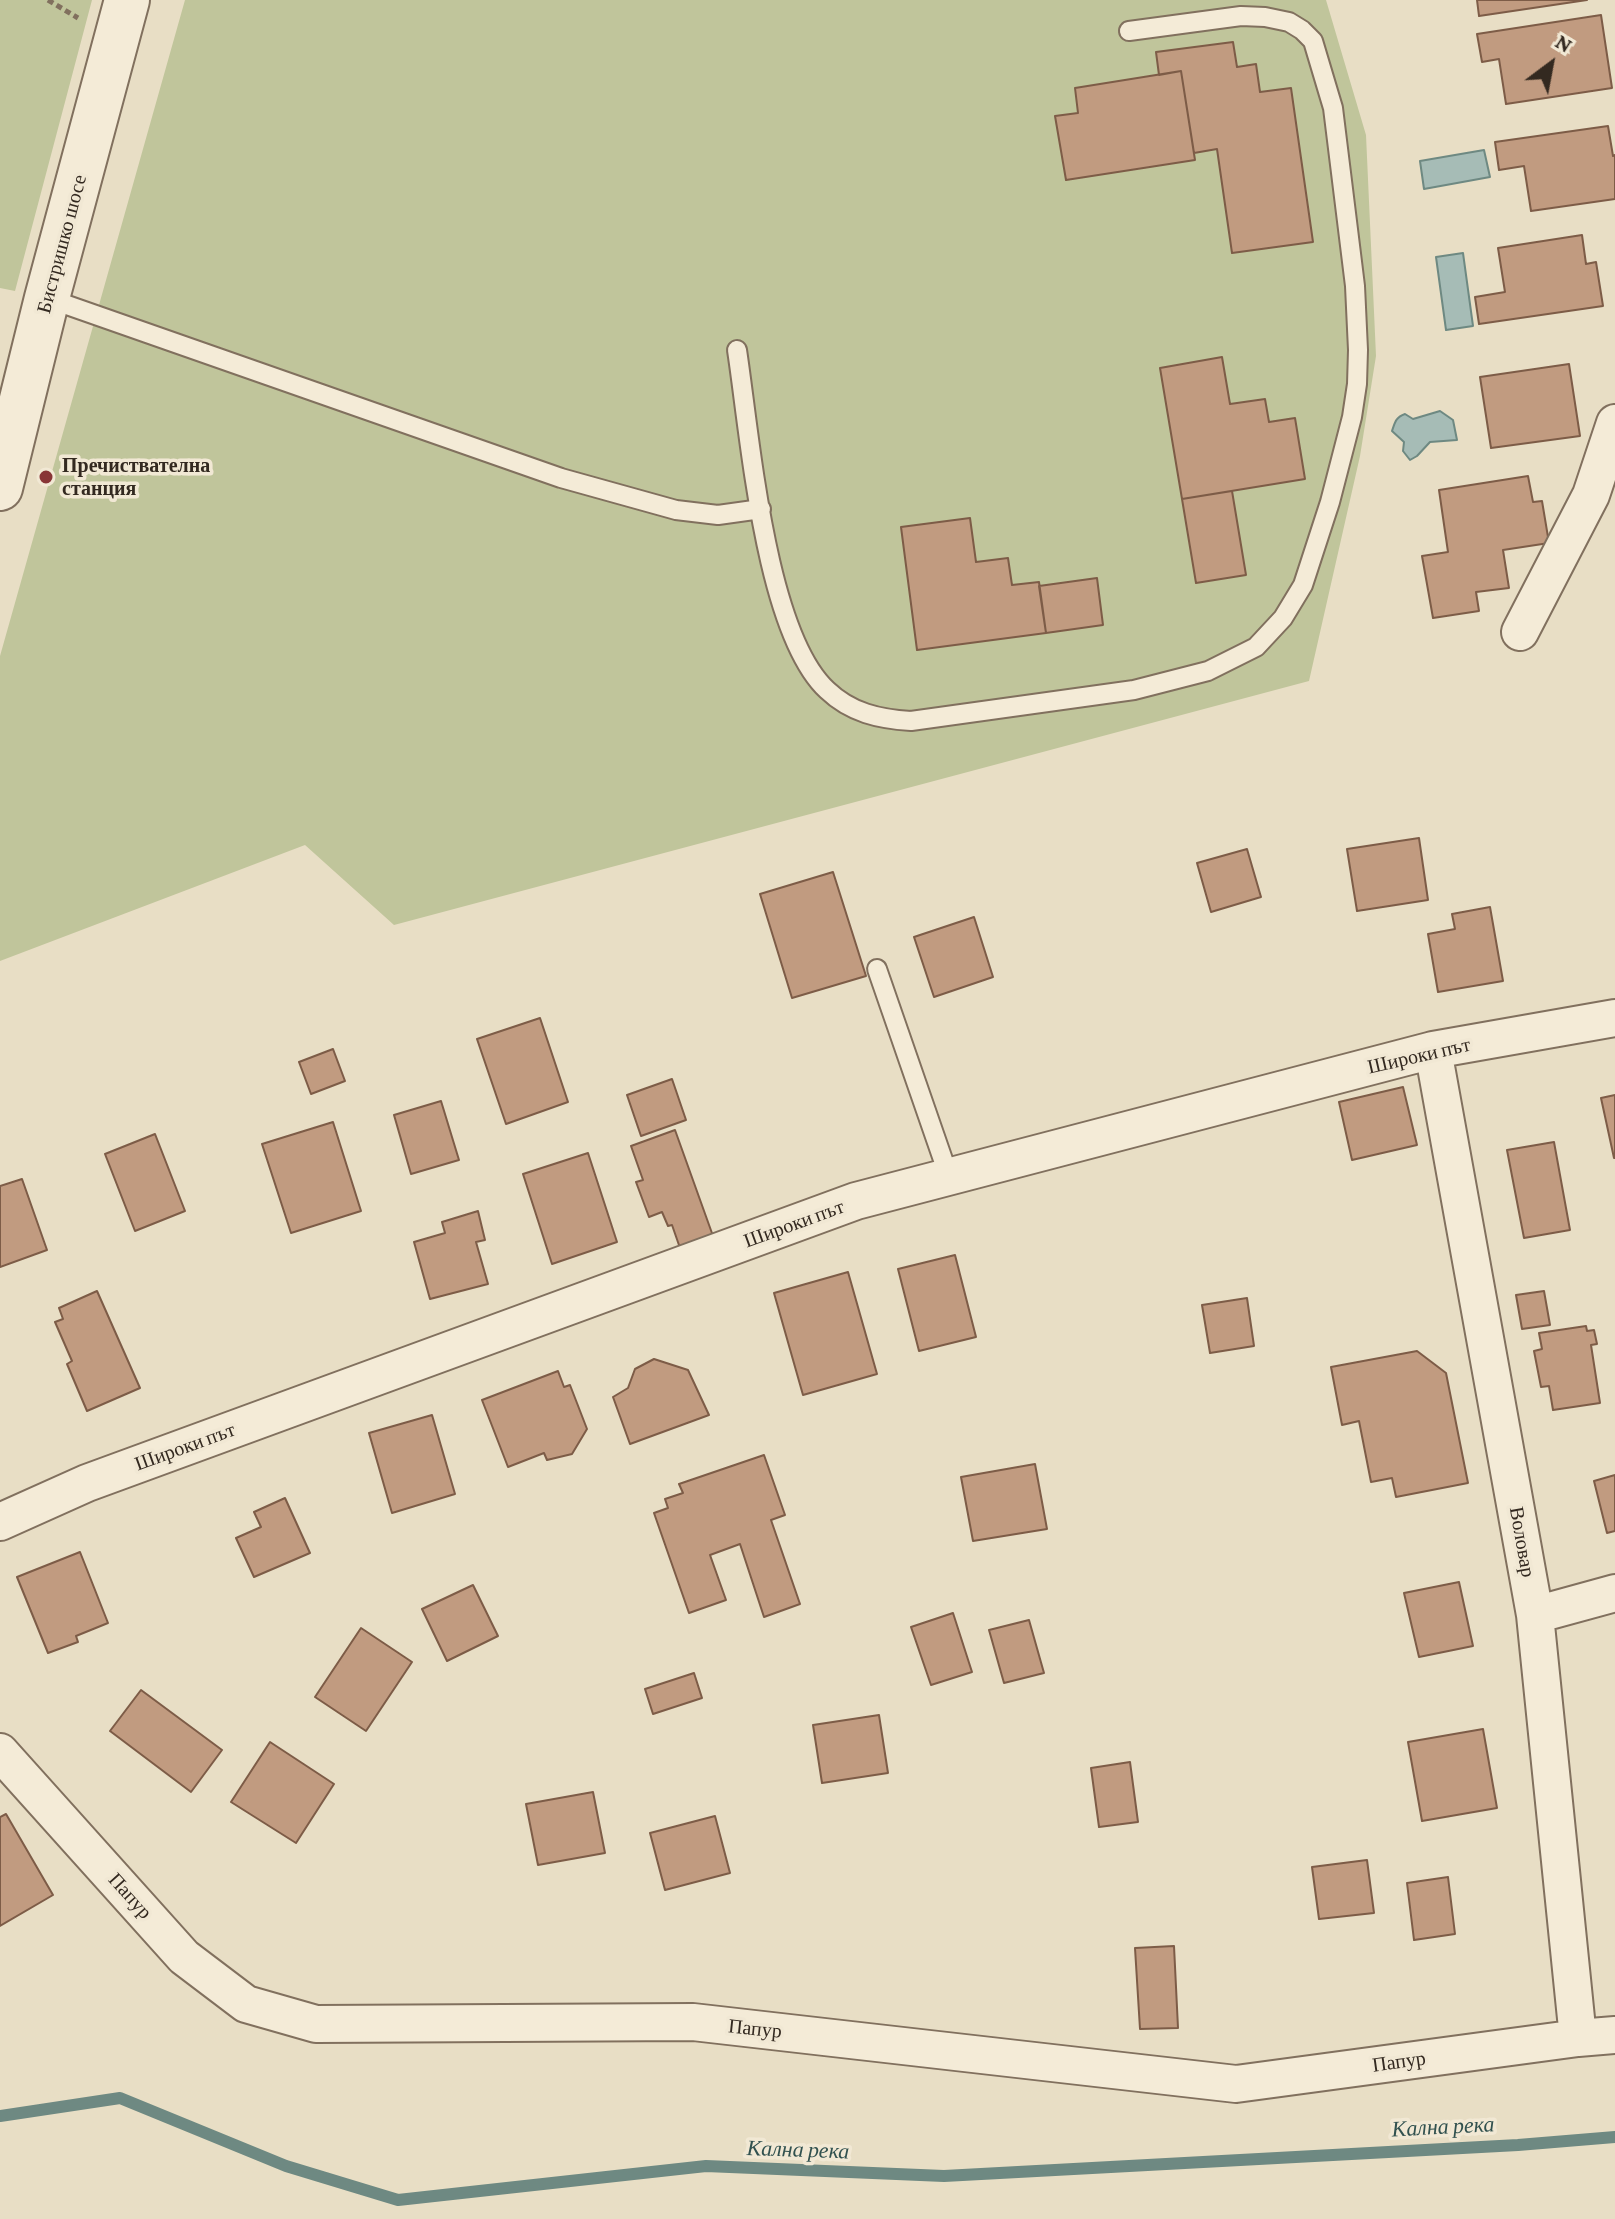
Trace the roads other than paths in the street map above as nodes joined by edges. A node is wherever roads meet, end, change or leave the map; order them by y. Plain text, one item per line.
1 (127, 0) edge
2 (1129, 31) dead end
3 (47, 298) junction
4 (737, 350) dead end
5 (1615, 423) edge
6 (7, 434) edge
7 (0, 488) edge
8 (761, 509) junction
9 (1520, 632) dead end
10 (877, 969) dead end
11 (1615, 1018) edge
12 (1433, 1050) junction
13 (949, 1177) junction
14 (0, 1522) edge
15 (1615, 1593) edge
16 (1535, 1615) junction
17 (3, 1759) edge
18 (1615, 2035) edge
19 (1578, 2038) junction

1 - 3 street, Бистришко шосе
2 - 8 lane
3 - 6 street, Бистришко шосе
3 - 8 lane
4 - 8 lane
5 - 9 street
6 - 7 street, Бистришко шосе
10 - 13 lane
11 - 12 street, Широки път
12 - 13 street, Широки път
12 - 16 street, Воловар
13 - 14 street, Широки път
15 - 16 street
16 - 19 street, Воловар
17 - 19 street, Папур
18 - 19 street, Папур

